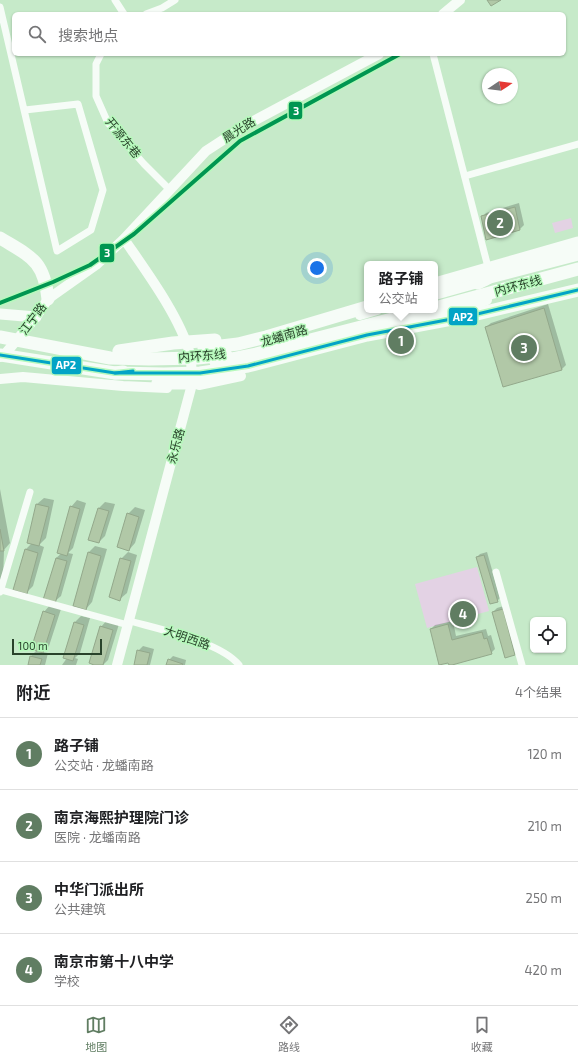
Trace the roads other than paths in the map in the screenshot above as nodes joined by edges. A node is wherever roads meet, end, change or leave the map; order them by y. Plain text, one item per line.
1 (115, 0) edge
2 (176, 0) edge
3 (460, 0) edge
4 (0, 7) edge
5 (123, 12) edge
6 (151, 12) edge
7 (445, 12) edge
8 (100, 56) edge
9 (375, 56) edge
10 (434, 56) edge
11 (25, 110) junction
12 (578, 144) edge
13 (465, 176) junction
14 (170, 190) junction
15 (0, 238) edge
16 (124, 239) junction
17 (578, 243) edge
18 (574, 256) edge
19 (578, 263) edge
20 (578, 269) edge
21 (490, 277) junction
22 (576, 282) edge
23 (438, 283) edge
24 (478, 283) junction
25 (438, 293) edge
26 (48, 299) junction
27 (438, 299) edge
28 (481, 301) joint
29 (438, 307) edge
30 (364, 308) edge
31 (459, 310) junction
32 (365, 313) edge
33 (387, 313) edge
34 (416, 313) edge
35 (0, 314) edge
36 (36, 317) junction
37 (323, 324) junction
38 (1, 336) edge
39 (74, 351) junction
40 (119, 351) junction
41 (190, 354) junction
42 (0, 356) edge
43 (192, 369) junction
44 (115, 373) junction
45 (241, 376) junction
46 (0, 379) edge
47 (30, 492) dead end
48 (496, 572) dead end
49 (0, 591) edge
50 (129, 623) junction
51 (117, 665) edge
52 (239, 665) edge
53 (522, 665) edge

1 - 5 street
2 - 6 street
3 - 7 street
4 - 11 street
8 - 14 street, 开源东巷
9 - 14 street, 晨光路
10 - 13 street
11 - 11 street
12 - 13 street
13 - 21 street
14 - 16 street, 晨光路
15 - 26 highway
16 - 26 street, 江宁路
16 - 41 street, 永乐路
17 - 23 highway
18 - 21 highway
18 - 24 street
19 - 27 highway, 内环东线
20 - 29 highway, 内环东线
21 - 24 highway
22 - 28 highway
22 - 44 highway
24 - 25 street
26 - 36 street, 江宁路
28 - 31 street, 龙蟠南路
30 - 40 highway
31 - 43 street, 龙蟠南路
31 - 45 highway
32 - 37 street, 龙蟠南路
33 - 39 highway, 内环东线
34 - 44 highway, 内环东线
35 - 36 main road
36 - 42 street, 江宁路
37 - 40 highway
37 - 41 street, 龙蟠南路
38 - 39 highway, 内环东线
39 - 40 highway
41 - 43 street, 永乐路
42 - 44 highway, 内环东线
43 - 50 street, 永乐路
44 - 45 highway
45 - 46 street
47 - 49 street
48 - 53 street
49 - 50 street, 大明西路
50 - 51 street, 永乐路
50 - 52 street, 大明西路

